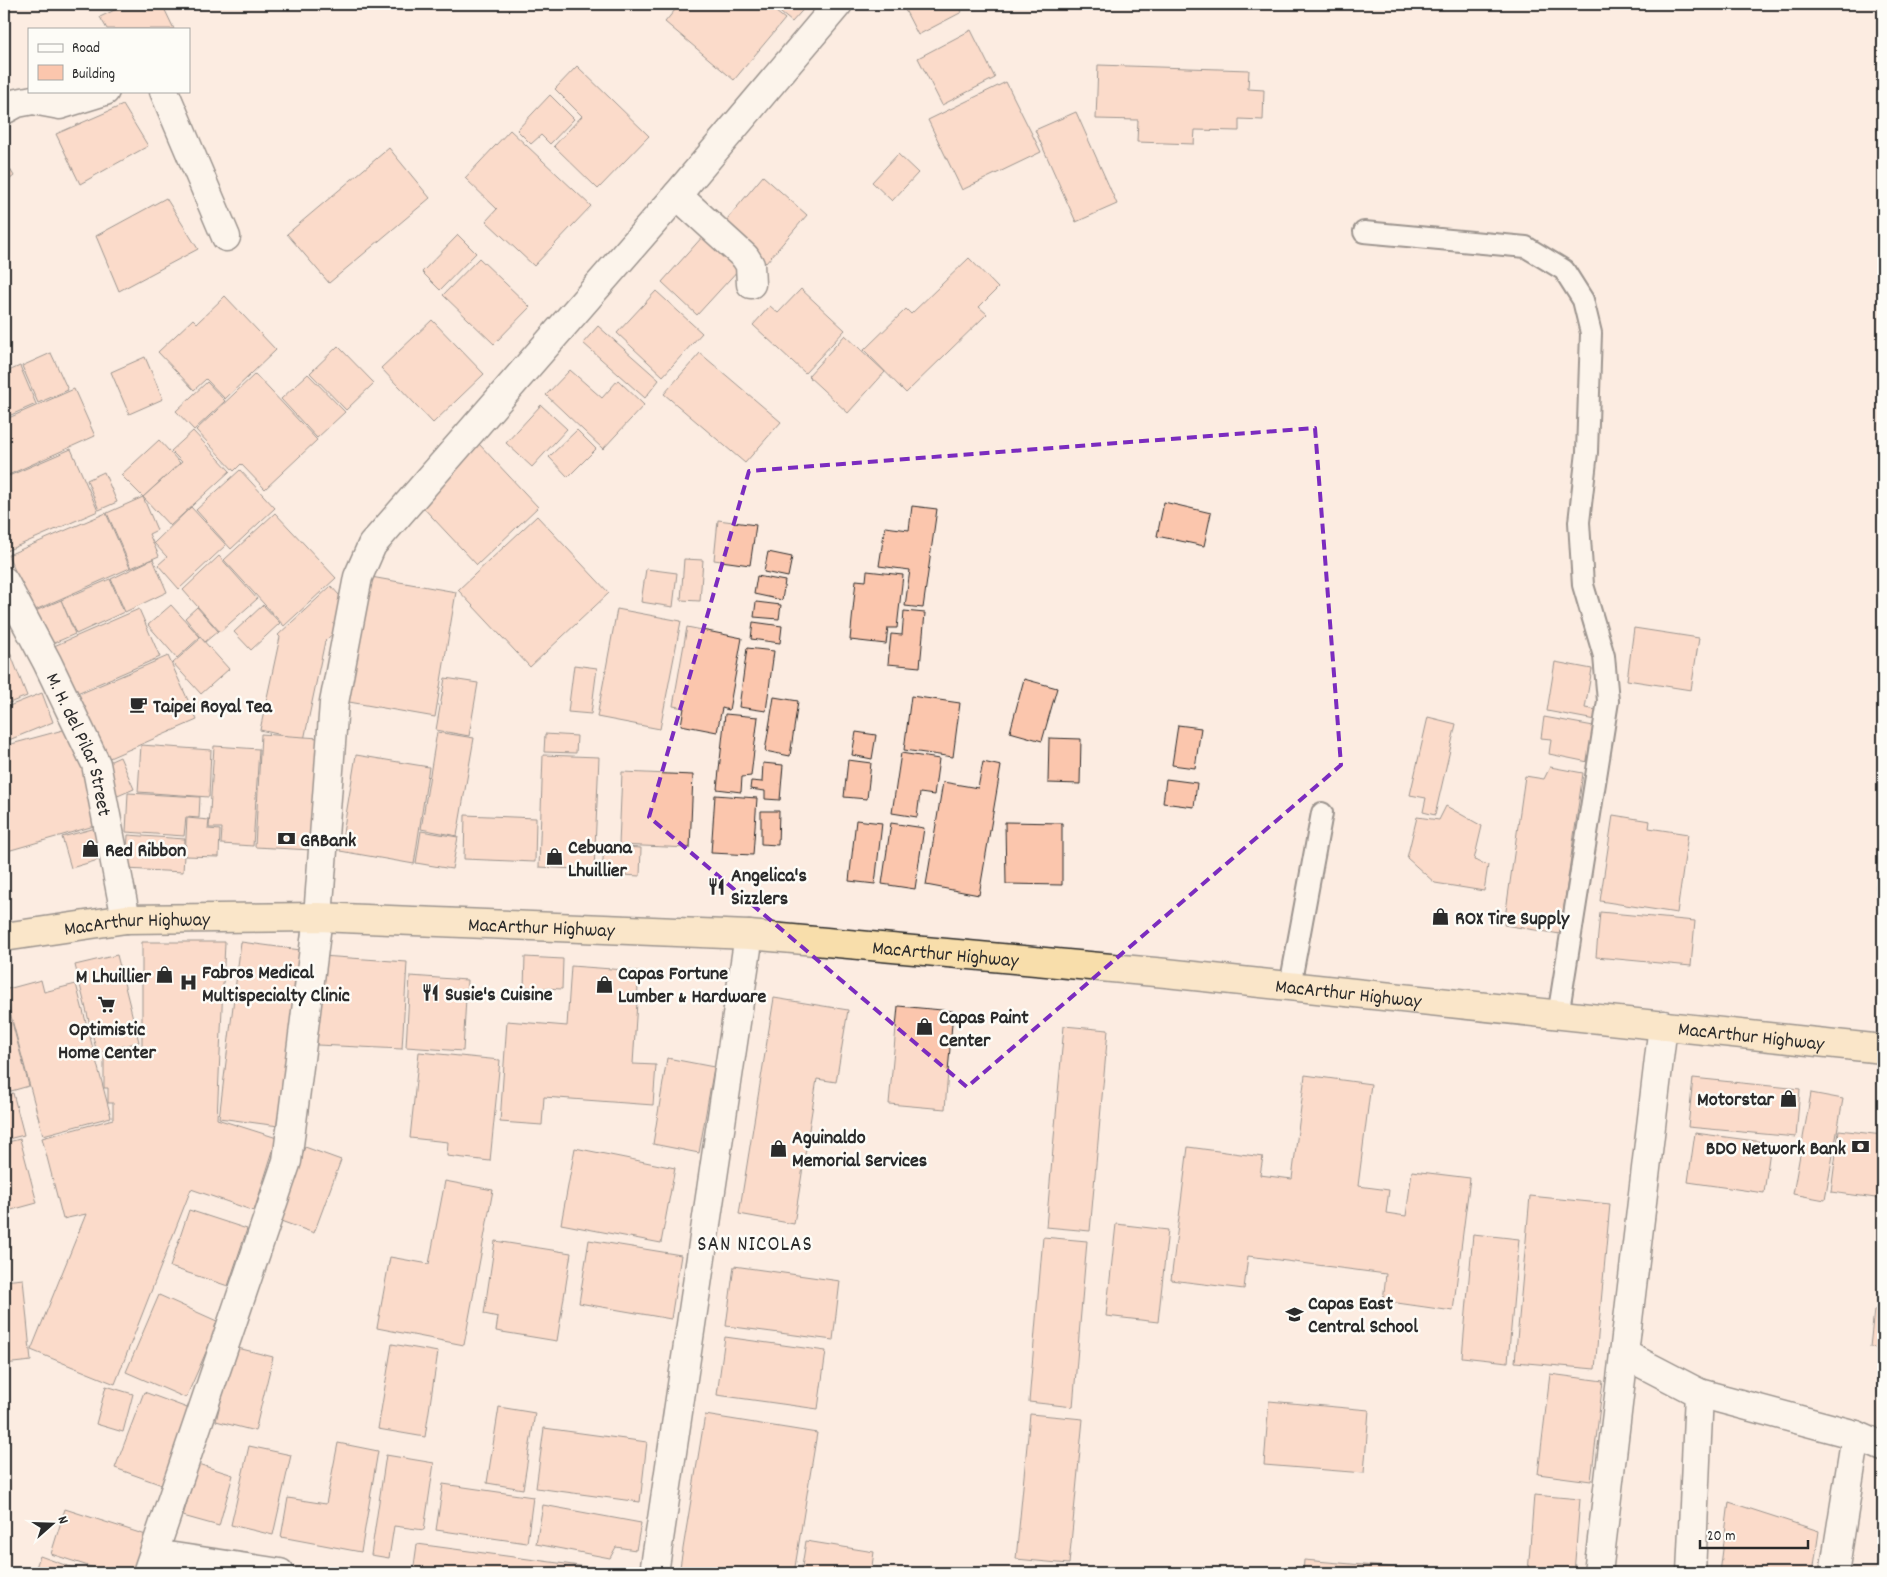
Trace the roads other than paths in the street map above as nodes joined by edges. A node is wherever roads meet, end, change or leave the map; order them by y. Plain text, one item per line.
1 (838, 4) edge
2 (102, 92) edge
3 (164, 92) edge
4 (4, 110) edge
5 (676, 195) junction
6 (1364, 232) dead end
7 (226, 238) dead end
8 (751, 284) dead end
9 (4, 581) edge
10 (1322, 814) dead end
11 (318, 917) junction
12 (126, 919) junction
13 (750, 935) junction
14 (4, 937) edge
15 (1290, 986) junction
16 (1558, 1016) junction
17 (1663, 1025) junction
18 (1883, 1049) edge
19 (1624, 1354) junction
20 (1699, 1393) junction
21 (1856, 1435) junction
22 (1883, 1447) edge
23 (151, 1564) edge
24 (280, 1573) edge
25 (654, 1573) edge
26 (1598, 1573) edge
27 (1691, 1573) edge
28 (1834, 1573) edge

1 - 5 street
2 - 4 street
3 - 7 street
5 - 8 street
5 - 11 street
6 - 16 lane
9 - 12 street, M. H. del Pilar Street
10 - 15 lane
11 - 12 highway, MacArthur Highway
11 - 13 highway, MacArthur Highway
11 - 23 street
12 - 14 highway, MacArthur Highway
13 - 15 highway, MacArthur Highway
13 - 25 street
15 - 16 highway, MacArthur Highway
16 - 17 highway, MacArthur Highway
17 - 18 highway, MacArthur Highway
17 - 19 street
19 - 20 street
19 - 26 street
20 - 21 street
20 - 27 street
21 - 22 street
21 - 28 street
23 - 24 street

